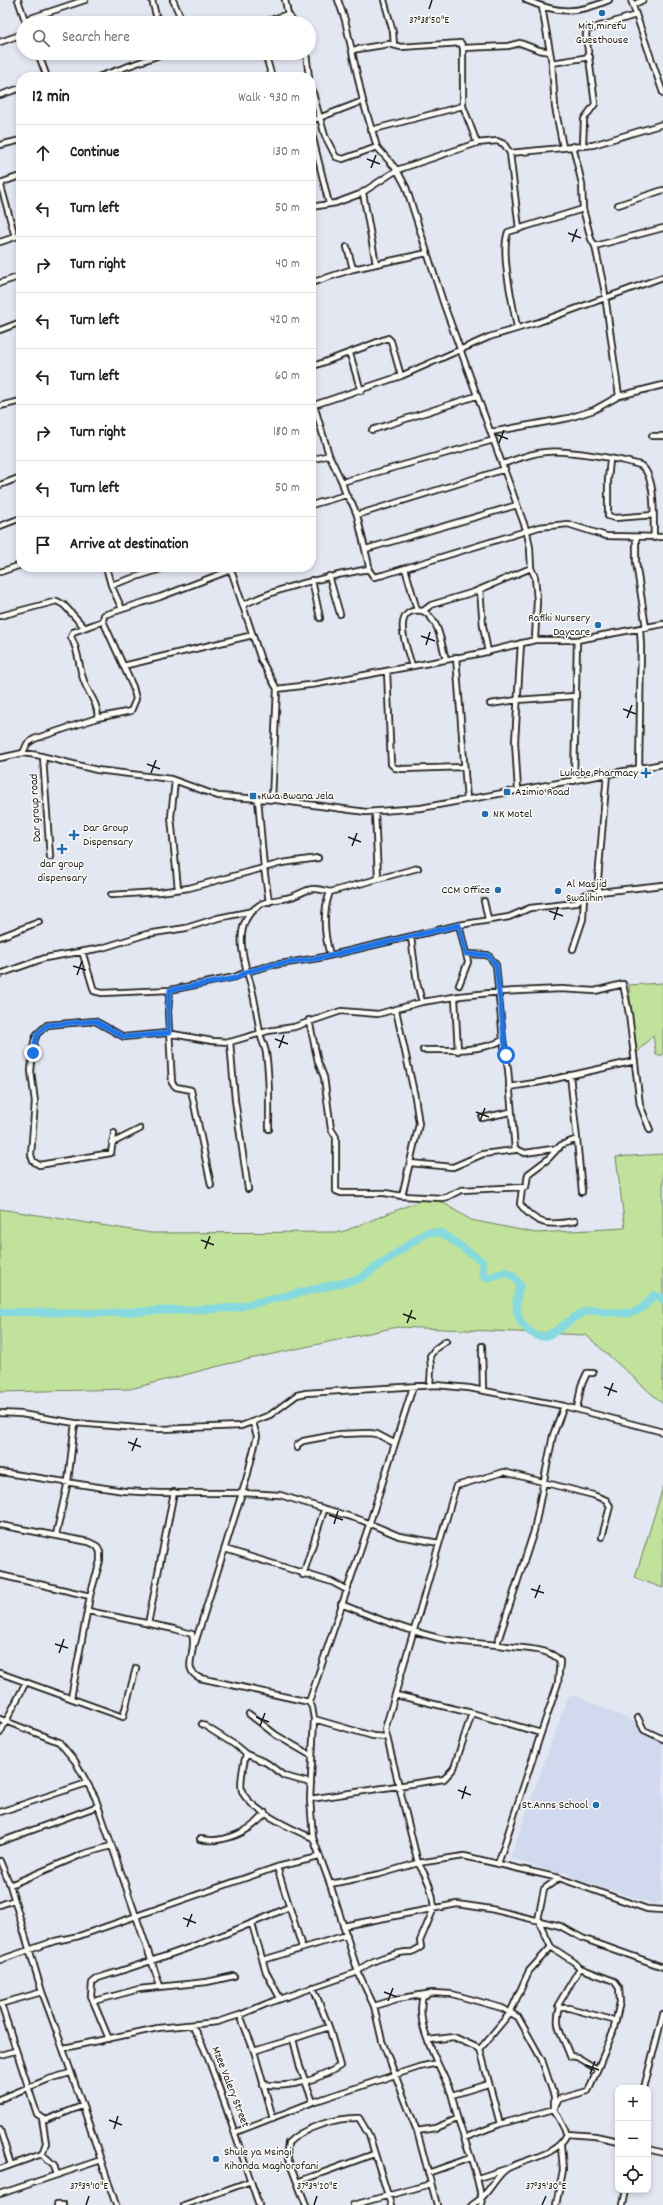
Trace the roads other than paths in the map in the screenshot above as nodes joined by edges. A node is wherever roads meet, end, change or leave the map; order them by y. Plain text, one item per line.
1 (18, 0) edge
2 (85, 0) edge
3 (152, 0) edge
4 (173, 0) edge
5 (285, 0) edge
6 (338, 0) edge
7 (384, 0) edge
8 (526, 0) edge
9 (609, 0) edge
10 (643, 0) edge
11 (632, 2) edge
12 (542, 7) junction
13 (288, 14) joint
14 (636, 15) junction
15 (24, 16) edge
16 (40, 16) edge
17 (156, 16) edge
18 (180, 16) edge
19 (282, 16) edge
20 (16, 36) edge
21 (0, 42) edge
22 (394, 45) junction
23 (463, 48) junction
24 (352, 50) junction
25 (550, 52) junction
26 (590, 57) junction
27 (41, 60) edge
28 (145, 60) edge
29 (267, 60) edge
30 (307, 60) edge
31 (552, 63) junction
32 (45, 72) edge
33 (112, 72) edge
34 (271, 72) edge
35 (308, 72) edge
36 (16, 90) edge
37 (663, 93) edge
38 (0, 95) edge
39 (363, 101) junction
40 (464, 106) junction
41 (316, 107) edge
42 (319, 119) junction
43 (316, 120) edge
44 (663, 124) edge
45 (371, 130) junction
46 (16, 141) edge
47 (477, 143) junction
48 (0, 145) edge
49 (583, 145) junction
50 (572, 146) junction
51 (377, 147) junction
52 (563, 147) junction
53 (316, 151) edge
54 (510, 153) junction
55 (397, 170) junction
56 (16, 177) edge
57 (663, 190) edge
58 (363, 193) junction
59 (329, 204) junction
60 (618, 204) dead end
61 (316, 206) edge
62 (583, 209) junction
63 (519, 228) junction
64 (663, 228) edge
65 (15, 237) joint
66 (0, 242) edge
67 (595, 246) junction
68 (348, 248) dead end
69 (427, 253) junction
70 (376, 264) junction
71 (353, 269) junction
72 (663, 277) edge
73 (16, 278) edge
74 (316, 281) edge
75 (0, 283) edge
76 (605, 297) junction
77 (16, 324) edge
78 (517, 327) junction
79 (0, 330) edge
80 (462, 349) junction
81 (350, 354) junction
82 (316, 365) edge
83 (400, 376) junction
84 (663, 385) edge
85 (361, 391) junction
86 (476, 396) junction
87 (619, 396) junction
88 (16, 402) edge
89 (316, 404) edge
90 (0, 406) edge
91 (316, 414) edge
92 (372, 430) dead end
93 (491, 432) junction
94 (652, 436) dead end
95 (663, 436) edge
96 (494, 440) junction
97 (329, 455) junction
98 (316, 459) edge
99 (610, 460) junction
100 (504, 467) junction
101 (16, 478) edge
102 (342, 482) junction
103 (0, 485) edge
104 (346, 495) junction
105 (316, 504) edge
106 (517, 505) junction
107 (357, 515) junction
108 (653, 515) junction
109 (16, 520) edge
110 (0, 526) edge
111 (527, 532) junction
112 (636, 537) junction
113 (663, 537) edge
114 (654, 538) junction
115 (366, 549) junction
116 (16, 567) edge
117 (405, 568) junction
118 (531, 568) junction
119 (368, 569) junction
120 (0, 572) edge
121 (107, 572) edge
122 (151, 572) edge
123 (220, 572) edge
124 (231, 572) edge
125 (328, 576) junction
126 (312, 580) junction
127 (111, 585) junction
128 (480, 590) junction
129 (243, 605) junction
130 (122, 609) junction
131 (420, 610) junction
132 (340, 614) dead end
133 (0, 616) edge
134 (320, 618) dead end
135 (103, 621) junction
136 (663, 624) edge
137 (84, 627) junction
138 (646, 628) junction
139 (640, 629) junction
140 (253, 635) junction
141 (535, 640) junction
142 (577, 640) junction
143 (521, 643) junction
144 (488, 652) junction
145 (456, 657) junction
146 (446, 659) junction
147 (123, 666) junction
148 (412, 666) junction
149 (387, 671) junction
150 (278, 689) junction
151 (575, 696) junction
152 (517, 700) junction
153 (490, 704) dead end
154 (96, 718) junction
155 (23, 753) junction
156 (0, 757) edge
157 (43, 757) junction
158 (663, 764) edge
159 (464, 767) junction
160 (639, 768) junction
161 (607, 774) junction
162 (175, 781) junction
163 (574, 781) junction
164 (518, 790) junction
165 (258, 799) junction
166 (272, 800) junction
167 (467, 800) junction
168 (375, 812) junction
169 (50, 857) dead end
170 (318, 858) dead end
171 (264, 868) junction
172 (418, 868) dead end
173 (378, 877) junction
174 (663, 885) edge
175 (178, 889) junction
176 (330, 892) junction
177 (599, 892) junction
178 (111, 895) dead end
179 (584, 895) junction
180 (484, 901) dead end
181 (269, 902) junction
182 (253, 911) junction
183 (488, 919) junction
184 (39, 922) dead end
185 (459, 925) junction
186 (0, 937) edge
187 (411, 937) junction
188 (573, 949) dead end
189 (82, 951) junction
190 (466, 954) junction
191 (330, 955) junction
192 (246, 972) junction
193 (0, 974) edge
194 (459, 985) dead end
195 (170, 990) junction
196 (500, 992) junction
197 (455, 998) junction
198 (422, 1002) junction
199 (396, 1010) junction
200 (309, 1020) junction
201 (169, 1033) junction
202 (260, 1034) junction
203 (503, 1040) junction
204 (230, 1042) junction
205 (423, 1050) dead end
206 (458, 1050) junction
207 (635, 1062) junction
208 (570, 1075) junction
209 (509, 1087) junction
210 (510, 1112) junction
211 (482, 1118) dead end
212 (140, 1129) dead end
213 (269, 1129) dead end
214 (650, 1130) dead end
215 (114, 1133) dead end
216 (577, 1139) junction
217 (112, 1143) junction
218 (558, 1148) junction
219 (516, 1149) junction
220 (410, 1163) junction
221 (211, 1185) dead end
222 (248, 1189) dead end
223 (522, 1189) junction
224 (582, 1192) dead end
225 (402, 1196) junction
226 (575, 1221) dead end
227 (446, 1341) dead end
228 (482, 1346) dead end
229 (593, 1373) dead end
230 (430, 1385) junction
231 (413, 1387) junction
232 (483, 1390) junction
233 (564, 1406) junction
234 (577, 1409) junction
235 (0, 1413) edge
236 (75, 1423) junction
237 (253, 1423) junction
238 (663, 1432) edge
239 (394, 1443) junction
240 (297, 1448) dead end
241 (0, 1472) edge
242 (68, 1481) junction
243 (542, 1481) junction
244 (174, 1492) junction
245 (228, 1493) junction
246 (242, 1493) junction
247 (240, 1503) junction
248 (324, 1510) junction
249 (0, 1525) edge
250 (370, 1525) junction
251 (56, 1535) junction
252 (602, 1537) dead end
253 (439, 1543) junction
254 (225, 1549) junction
255 (0, 1575) edge
256 (303, 1575) junction
257 (347, 1590) junction
258 (90, 1596) junction
259 (341, 1604) junction
260 (88, 1611) junction
261 (148, 1624) junction
262 (412, 1630) junction
263 (195, 1643) junction
264 (498, 1644) junction
265 (136, 1668) dead end
266 (0, 1673) edge
267 (26, 1682) junction
268 (396, 1695) junction
269 (71, 1698) junction
270 (308, 1702) junction
271 (472, 1713) junction
272 (249, 1714) dead end
273 (0, 1718) edge
274 (638, 1718) dead end
275 (314, 1720) junction
276 (7, 1721) junction
277 (202, 1724) dead end
278 (0, 1733) edge
279 (542, 1733) junction
280 (386, 1737) junction
281 (663, 1738) edge
282 (246, 1754) junction
283 (312, 1756) junction
284 (87, 1783) junction
285 (311, 1783) junction
286 (398, 1787) junction
287 (310, 1799) junction
288 (98, 1806) junction
289 (0, 1812) edge
290 (266, 1813) junction
291 (313, 1838) junction
292 (200, 1839) dead end
293 (0, 1842) edge
294 (112, 1846) junction
295 (319, 1857) junction
296 (0, 1862) edge
297 (418, 1863) junction
298 (498, 1864) junction
299 (277, 1867) junction
300 (559, 1878) junction
301 (330, 1884) junction
302 (10, 1885) junction
303 (14, 1900) junction
304 (0, 1905) edge
305 (289, 1907) junction
306 (434, 1908) junction
307 (663, 1909) edge
308 (137, 1915) junction
309 (538, 1920) junction
310 (252, 1924) junction
311 (343, 1926) junction
312 (347, 1935) junction
313 (302, 1947) junction
314 (551, 1947) junction
315 (28, 1950) junction
316 (151, 1959) junction
317 (0, 1960) edge
318 (263, 1960) junction
319 (663, 1967) edge
320 (580, 1968) junction
321 (358, 1972) junction
322 (234, 1976) dead end
323 (160, 1986) junction
324 (312, 1987) junction
325 (42, 1992) junction
326 (432, 1993) junction
327 (280, 1998) junction
328 (95, 2001) junction
329 (1, 2004) edge
330 (374, 2006) junction
331 (560, 2008) junction
332 (510, 2013) junction
333 (663, 2014) edge
334 (240, 2015) junction
335 (616, 2021) junction
336 (191, 2025) junction
337 (329, 2027) junction
338 (109, 2038) junction
339 (293, 2039) junction
340 (429, 2040) junction
341 (64, 2048) junction
342 (480, 2049) junction
343 (15, 2051) junction
344 (254, 2051) junction
345 (0, 2055) edge
346 (437, 2063) junction
347 (597, 2069) junction
348 (70, 2073) junction
349 (396, 2074) junction
350 (306, 2081) junction
351 (263, 2084) junction
352 (488, 2084) junction
353 (645, 2085) edge
354 (29, 2087) junction
355 (452, 2095) junction
356 (0, 2099) edge
357 (313, 2102) junction
358 (82, 2106) junction
359 (554, 2109) junction
360 (42, 2118) junction
361 (273, 2118) junction
362 (457, 2119) junction
363 (500, 2124) junction
364 (0, 2130) edge
365 (417, 2131) junction
366 (236, 2132) junction
367 (567, 2134) junction
368 (464, 2138) junction
369 (615, 2140) edge
370 (561, 2145) junction
371 (651, 2150) edge
372 (663, 2153) edge
373 (42, 2154) junction
374 (374, 2154) junction
375 (470, 2158) junction
376 (101, 2160) junction
377 (11, 2165) junction
378 (0, 2169) edge
379 (506, 2169) junction
380 (428, 2173) junction
381 (56, 2175) junction
382 (478, 2178) junction
383 (250, 2181) junction
384 (297, 2182) junction
385 (431, 2184) junction
386 (625, 2193) edge
387 (0, 2194) edge
388 (389, 2195) junction
389 (482, 2203) edge
390 (56, 2205) edge
391 (63, 2205) edge
392 (116, 2205) edge
393 (184, 2205) edge
394 (258, 2205) edge
395 (306, 2205) edge
396 (353, 2205) edge
397 (391, 2205) edge
398 (437, 2205) edge
399 (472, 2205) edge
400 (556, 2205) edge
401 (623, 2205) edge

1 - 15 street
2 - 16 street
3 - 17 street
4 - 18 street
5 - 13 street
6 - 24 street
7 - 22 street
8 - 12 street
9 - 12 street
10 - 11 street
11 - 14 street
12 - 25 street
13 - 19 street
14 - 26 street
14 - 37 street
20 - 21 street
22 - 23 street
22 - 24 street
23 - 25 street
23 - 40 street
24 - 39 street
25 - 31 street
26 - 31 street
26 - 49 street
27 - 32 street
28 - 33 street
29 - 34 street
30 - 35 street
31 - 52 street
36 - 38 street
39 - 42 street
39 - 45 street
40 - 45 street
40 - 47 street
41 - 42 street
42 - 43 street
42 - 51 street
44 - 49 street
45 - 51 street
46 - 48 street
47 - 54 street
47 - 55 street
49 - 50 street
50 - 52 street
50 - 62 street
51 - 55 street
52 - 54 street
53 - 59 street
54 - 63 street
55 - 58 street
55 - 69 street
56 - 65 street
57 - 60 street
58 - 59 street
58 - 70 street
59 - 61 street
62 - 63 street
62 - 67 street
63 - 78 street
64 - 67 street
65 - 66 street
67 - 76 street
68 - 71 street
69 - 70 street
69 - 80 street
70 - 71 street
71 - 74 street
72 - 76 street
73 - 75 street
76 - 78 street
76 - 87 street
77 - 79 street
78 - 80 street
80 - 83 street
80 - 86 street
81 - 82 street
81 - 83 street
81 - 85 street
83 - 85 street
84 - 87 street
85 - 89 street
86 - 92 street
86 - 93 street
87 - 93 street
88 - 90 street
91 - 97 street
93 - 96 street
94 - 95 street
96 - 100 street
96 - 102 street
97 - 98 street
97 - 102 street
99 - 100 street
99 - 108 street
99 - 108 street
100 - 106 street
100 - 107 street
101 - 103 street
102 - 104 street
104 - 105 street
104 - 107 street
106 - 111 street
106 - 115 street
107 - 115 street
108 - 114 street
109 - 110 street
111 - 112 street
111 - 117 street
111 - 118 street
112 - 114 street
112 - 138 street
113 - 114 street
115 - 119 street
116 - 120 street
117 - 119 street
117 - 131 street
118 - 128 street
118 - 141 street
119 - 125 street
121 - 127 street
122 - 127 street
123 - 130 street
124 - 129 street
125 - 126 street
125 - 132 street
126 - 129 street
126 - 134 street
127 - 130 street
128 - 131 street
128 - 144 street
129 - 140 street
130 - 135 street
131 - 146 street
131 - 148 street
133 - 137 street
135 - 137 street
135 - 147 street
136 - 138 street
137 - 154 street
138 - 139 street
139 - 142 street
139 - 160 street
140 - 147 street
140 - 150 street
141 - 142 street
141 - 143 street
142 - 151 street
143 - 144 street
143 - 152 street
144 - 145 street
145 - 146 street
145 - 159 street
146 - 148 street
147 - 154 street
148 - 149 street
149 - 150 street
149 - 159 street
150 - 166 street
151 - 152 street
151 - 163 street
152 - 153 street
152 - 164 street
154 - 155 street
155 - 156 street
155 - 157 street
157 - 162 street
157 - 169 street, Dar group road
158 - 160 street
159 - 167 street
160 - 161 street
161 - 163 street
161 - 177 street
162 - 165 street
162 - 175 street
163 - 164 street
164 - 167 street
165 - 166 street
165 - 171 street
166 - 168 street
167 - 168 street
168 - 173 street
170 - 171 street
171 - 175 street
171 - 181 street
172 - 173 street
173 - 176 street
174 - 177 street
175 - 178 street
176 - 181 street
176 - 191 street
177 - 179 street
179 - 183 street
179 - 188 street
180 - 183 street
181 - 182 street
182 - 189 street
182 - 192 street
183 - 185 street
184 - 186 street
185 - 187 street
185 - 190 street
187 - 191 street
187 - 198 street
189 - 193 street
189 - 195 street
190 - 194 street
190 - 196 street
191 - 192 street
192 - 195 street
192 - 202 street
195 - 201 street
196 - 197 street
196 - 203 street
196 - 207 street
197 - 198 street
197 - 206 street
198 - 199 street
199 - 200 street
199 - 220 street
200 - 202 street
200 - 225 street
201 - 204 street
201 - 217 street
201 - 221 street
202 - 204 street
202 - 213 street
203 - 206 street
203 - 209 street
204 - 222 street
205 - 206 street
207 - 208 street
207 - 214 street
208 - 209 street
208 - 216 street
209 - 210 street
210 - 211 street
210 - 219 street
212 - 217 street
215 - 217 street
216 - 218 street
216 - 224 street
218 - 219 street
218 - 223 street
219 - 220 street
220 - 225 street
223 - 225 street
223 - 226 street
227 - 230 street
228 - 232 street
229 - 234 street
230 - 231 street
230 - 232 street
231 - 237 street
231 - 239 street
232 - 233 street
233 - 234 street
233 - 243 street
234 - 238 street
235 - 236 street
236 - 237 street
236 - 242 street
237 - 246 street
239 - 240 street
239 - 250 street
241 - 242 street
242 - 244 street
242 - 251 street
243 - 252 street
243 - 253 street
243 - 264 street
244 - 245 street
244 - 261 street
245 - 246 street
245 - 247 street
246 - 247 street
246 - 248 street
247 - 254 street
248 - 250 street
248 - 256 street
249 - 251 street
250 - 253 street
250 - 257 street
251 - 258 street
253 - 262 street
254 - 256 street
254 - 263 street
255 - 258 street
256 - 257 street
257 - 259 street
258 - 260 street
259 - 262 street
259 - 270 street
260 - 261 street
260 - 269 street
261 - 263 street
262 - 264 street
262 - 268 street
263 - 270 street
264 - 279 street
265 - 269 street
266 - 267 street
267 - 269 street
267 - 276 street
268 - 271 street
268 - 280 street
270 - 275 street
271 - 279 street
271 - 286 street
272 - 283 street
273 - 276 street
274 - 281 street
275 - 280 street
275 - 283 street
276 - 278 street
276 - 284 street
277 - 282 street
279 - 298 street
280 - 286 street
282 - 285 street
282 - 290 street
283 - 285 street
284 - 288 street
284 - 289 street
285 - 287 street
286 - 287 street
286 - 297 street
287 - 291 street
288 - 293 street
288 - 294 street
290 - 291 street
290 - 292 street
291 - 295 street
294 - 302 street
294 - 308 street
295 - 299 street
295 - 301 street
296 - 302 street
297 - 298 street
297 - 301 street
297 - 306 street
298 - 300 street
299 - 305 street
299 - 308 street
300 - 307 street
300 - 309 street
301 - 311 street
302 - 303 street
303 - 304 street
303 - 315 street
305 - 310 street
305 - 313 street
306 - 309 street
306 - 311 street
306 - 321 street
308 - 315 street
308 - 316 street
309 - 314 street
309 - 319 street
310 - 316 street
310 - 318 street
311 - 312 street
312 - 313 street
312 - 321 street
313 - 318 street
314 - 320 street
314 - 332 street
315 - 317 street
315 - 325 street
316 - 323 street
316 - 328 street
318 - 327 street
320 - 331 street
320 - 335 street
321 - 324 street
321 - 330 street
322 - 323 street
323 - 328 street
324 - 327 street
324 - 337 street
325 - 329 street
325 - 341 street
326 - 330 street
326 - 332 street
326 - 340 street
327 - 334 street
328 - 338 street
329 - 343 street
330 - 349 street
331 - 335 street
331 - 347 street
332 - 342 street
332 - 359 street
333 - 353 street
334 - 336 street
334 - 344 street
335 - 347 street
336 - 338 street
336 - 366 street, Mzee Valery Street
337 - 339 street
337 - 350 street
338 - 341 street
339 - 344 street
339 - 350 street
340 - 342 street
340 - 346 street
341 - 348 street
342 - 352 street
343 - 345 street
343 - 354 street
344 - 351 street
346 - 349 street
346 - 355 street
347 - 359 street
348 - 354 street
348 - 358 street
349 - 357 street
349 - 365 street
350 - 351 street
350 - 357 street
351 - 361 street
352 - 355 street
352 - 363 street
354 - 356 street
354 - 360 street
355 - 362 street
357 - 361 street
358 - 360 street
358 - 376 street
359 - 363 street
359 - 367 street
360 - 373 street
361 - 366 street
362 - 365 street
362 - 368 street
363 - 368 street
364 - 377 street
365 - 380 street
366 - 383 street, Mzee Valery Street
367 - 369 street
367 - 370 street
368 - 375 street
370 - 379 street
370 - 400 street
371 - 372 street
373 - 377 street
373 - 381 street
374 - 384 street
374 - 384 street
374 - 388 street
375 - 380 street
375 - 382 street
376 - 381 street
376 - 392 street
377 - 378 street
379 - 382 street
379 - 389 street
380 - 385 street
381 - 387 street
382 - 389 street
383 - 393 street
383 - 394 street, Mzee Valery Street
384 - 395 street
385 - 388 street
385 - 398 street
386 - 401 street
388 - 396 street
388 - 397 street
389 - 399 street
390 - 391 street

